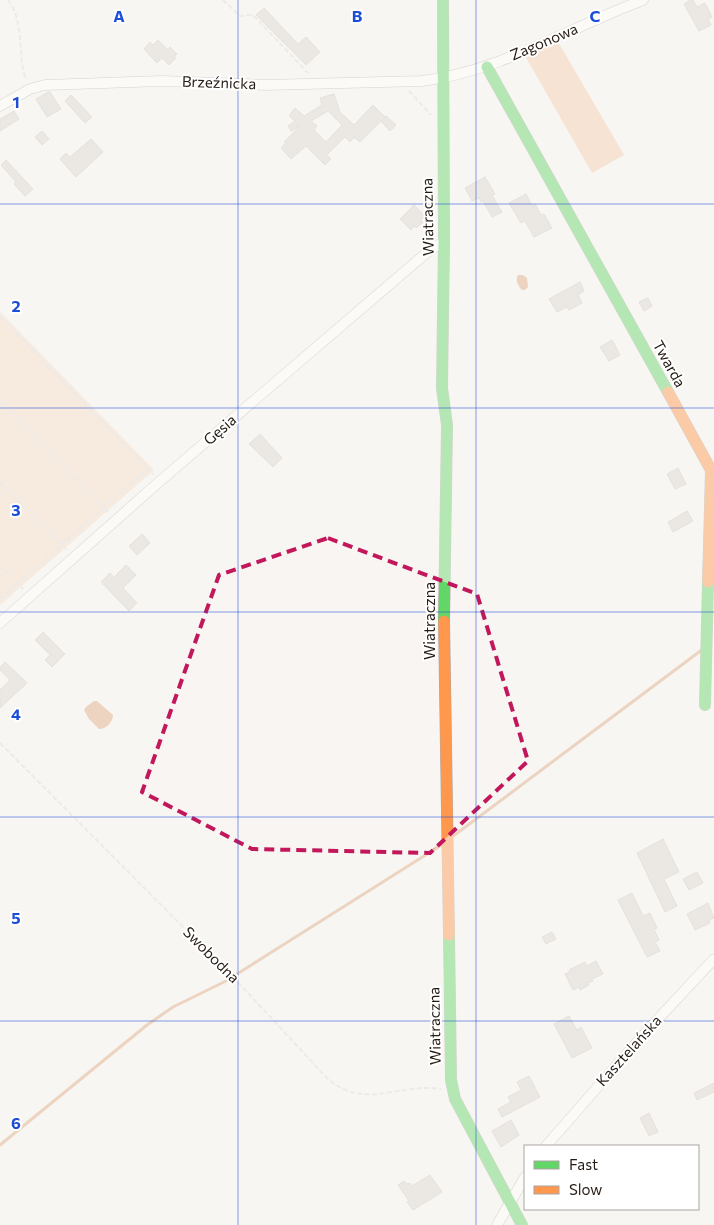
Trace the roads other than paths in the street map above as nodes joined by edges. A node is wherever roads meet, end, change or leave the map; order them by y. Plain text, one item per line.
1 (442, 0) edge
2 (643, 0) edge
3 (487, 66) junction
4 (443, 78) junction
5 (0, 106) edge
6 (444, 242) junction
7 (0, 623) edge
8 (705, 704) dead end
9 (714, 959) edge
10 (547, 1145) edge
11 (524, 1179) edge
12 (510, 1204) junction
13 (497, 1225) edge
14 (522, 1225) edge

1 - 4 street, Wiatraczna
2 - 3 street, Zagonowa
3 - 4 street, Zagonowa
3 - 8 street, Twarda
4 - 5 street, Brzeźnicka
4 - 6 street, Wiatraczna
6 - 7 street, Gęsia
6 - 12 street, Wiatraczna
9 - 10 street, Kasztelańska
11 - 12 street
12 - 13 street
12 - 14 street, Wiatraczna

